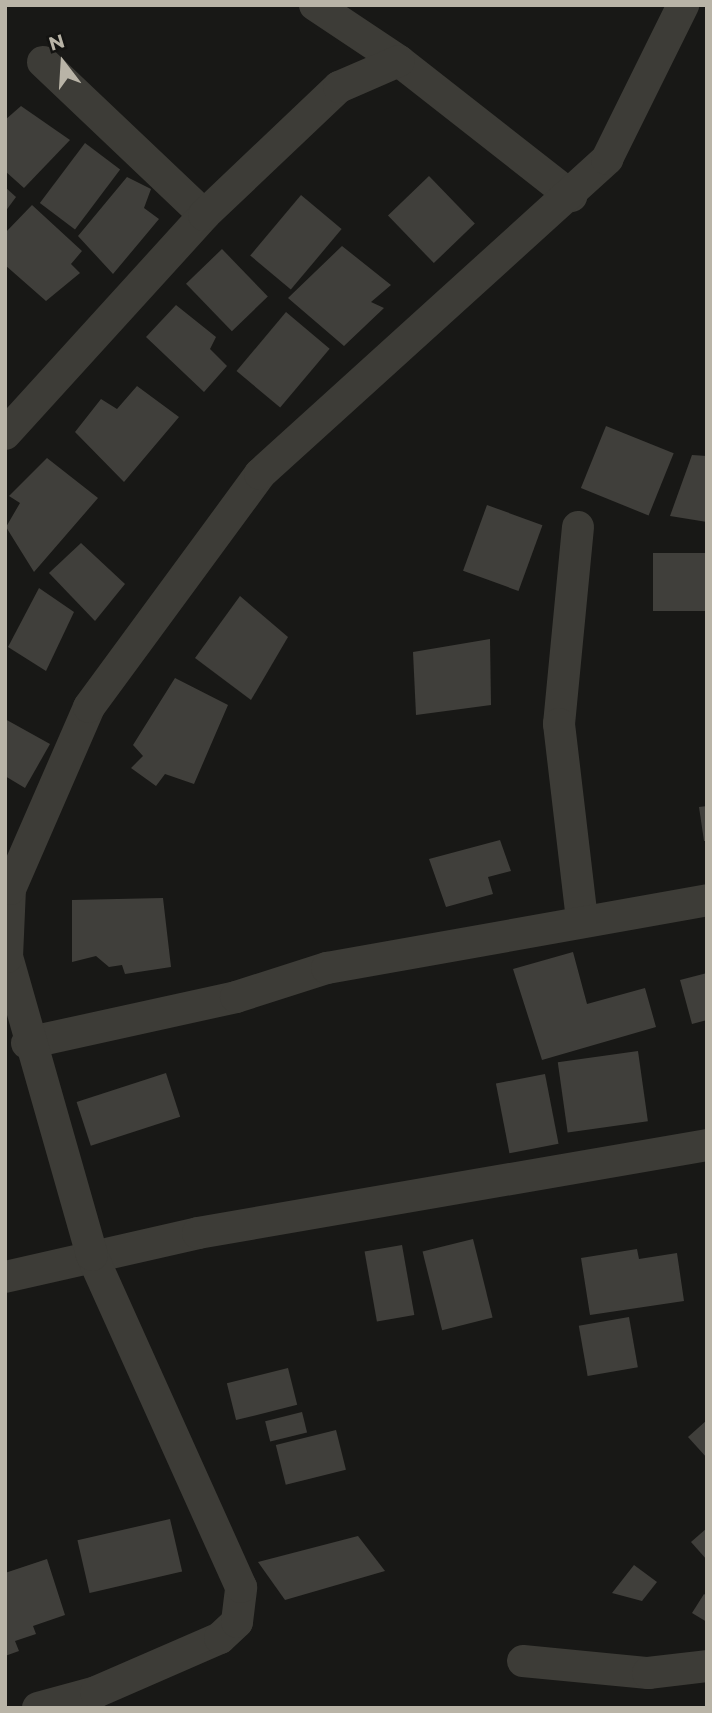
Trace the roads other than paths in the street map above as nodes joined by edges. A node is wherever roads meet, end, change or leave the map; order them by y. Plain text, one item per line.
1 (315, 5) edge
2 (683, 5) edge
3 (399, 61) junction
4 (43, 62) dead end
5 (571, 196) junction
6 (204, 215) junction
7 (5, 434) edge
8 (579, 527) dead end
9 (707, 900) edge
10 (582, 920) junction
11 (6, 957) edge
12 (27, 1043) junction
13 (707, 1145) edge
14 (92, 1255) junction
15 (5, 1277) edge
16 (523, 1661) dead end
17 (707, 1666) edge
18 (38, 1708) edge

1 - 3 street
2 - 5 street
3 - 5 street
3 - 6 street
4 - 6 street
5 - 11 street
6 - 7 street
8 - 10 street
9 - 10 street
10 - 12 street
11 - 12 street
12 - 14 street
13 - 14 street
14 - 15 street
14 - 18 street
16 - 17 street

